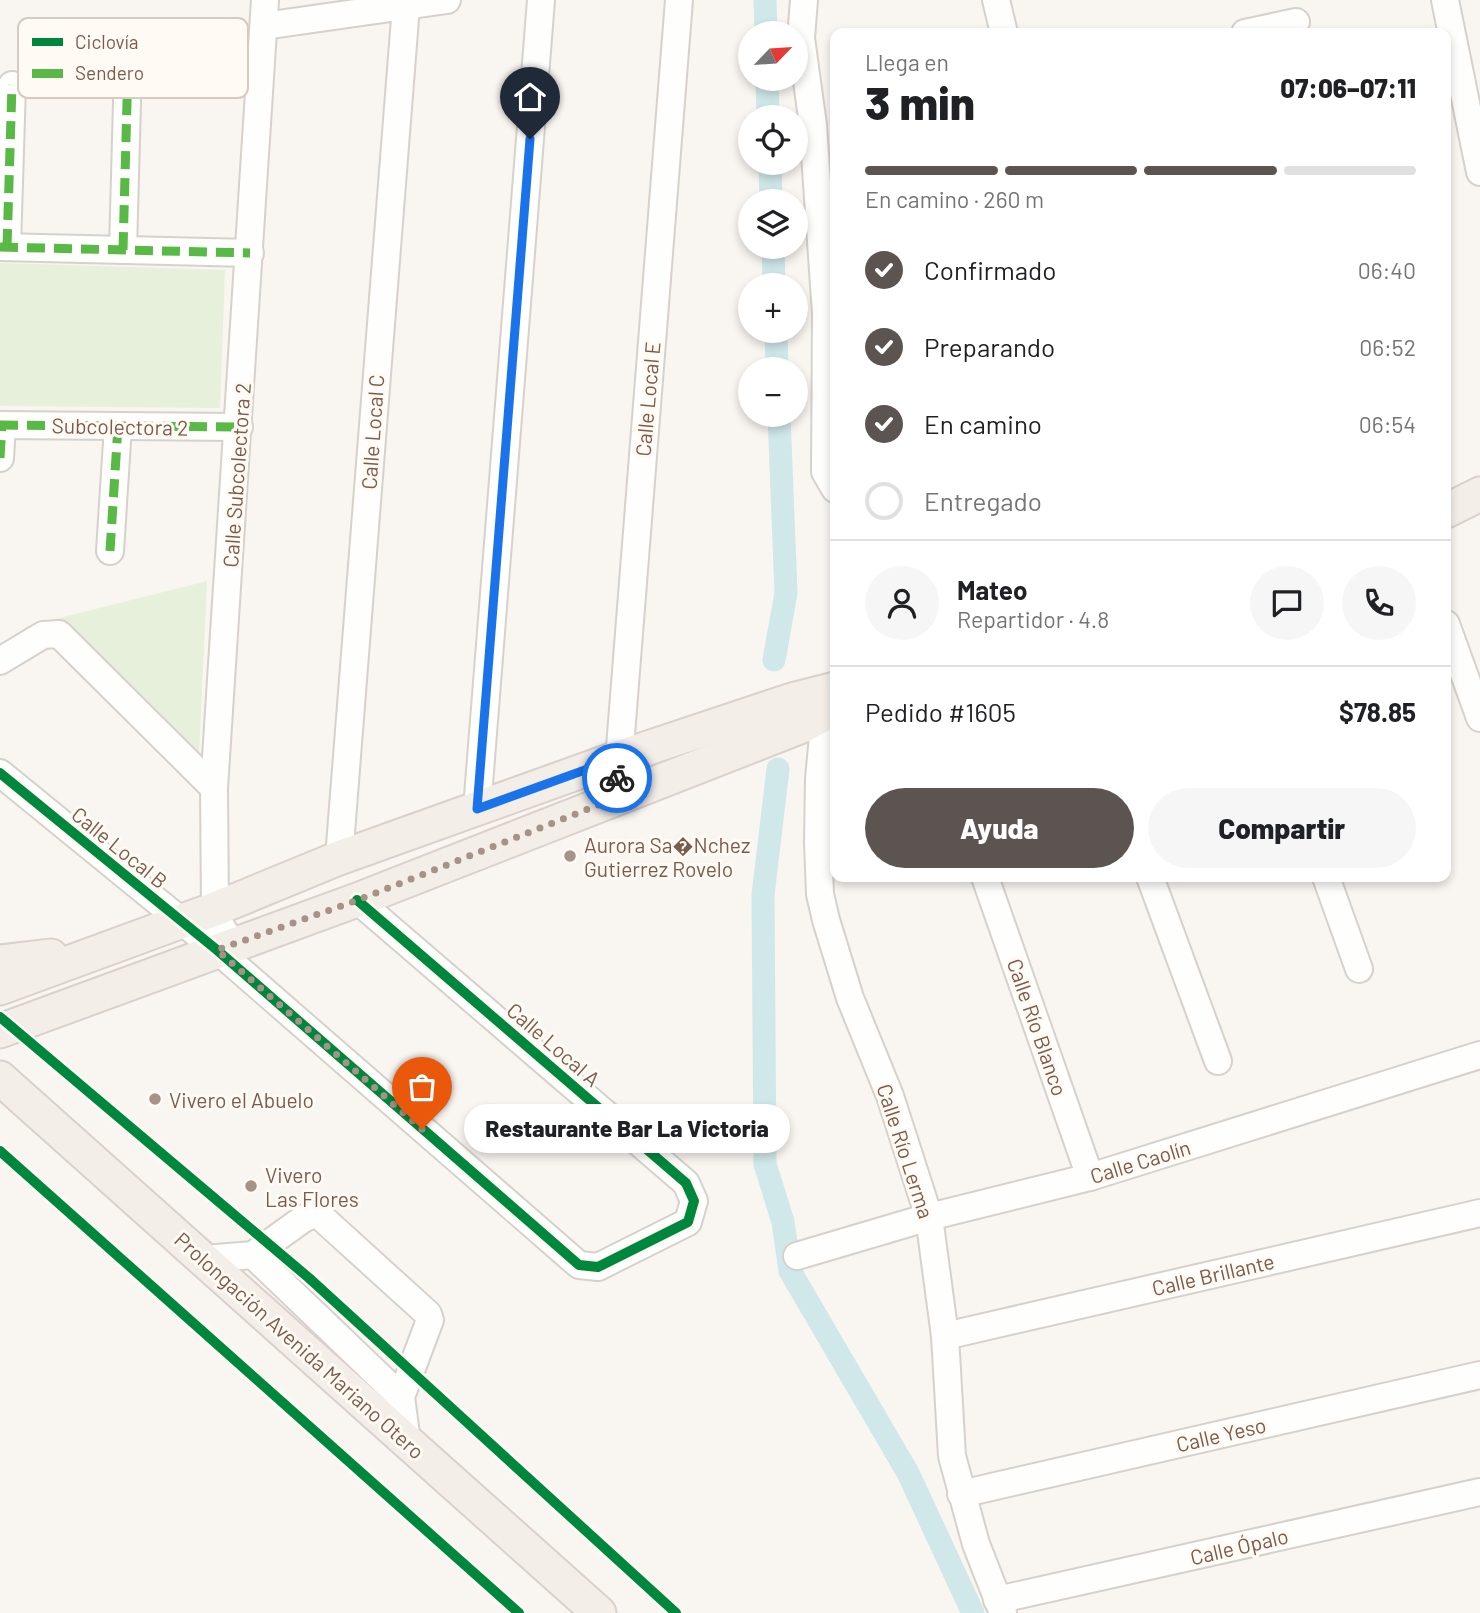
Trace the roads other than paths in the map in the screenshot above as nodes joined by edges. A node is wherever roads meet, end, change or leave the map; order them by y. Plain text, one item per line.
1 (447, 0) edge
2 (541, 0) edge
3 (679, 0) edge
4 (804, 0) edge
5 (996, 0) edge
6 (1445, 0) edge
7 (406, 6) junction
8 (265, 13) edge
9 (1295, 19) edge
10 (1003, 28) edge
11 (1263, 28) edge
12 (1471, 80) edge
13 (12, 85) dead end
14 (127, 98) edge
15 (824, 123) edge
16 (1480, 172) edge
17 (3, 247) edge
18 (123, 250) junction
19 (250, 253) junction
20 (830, 313) edge
21 (1, 425) edge
22 (118, 426) junction
23 (239, 427) junction
24 (0, 458) edge
25 (830, 481) edge
26 (1480, 494) edge
27 (1451, 508) edge
28 (110, 551) dead end
29 (1451, 638) edge
30 (0, 661) edge
31 (829, 701) edge
32 (1480, 718) edge
33 (618, 758) junction
34 (0, 774) edge
35 (214, 788) junction
36 (616, 798) junction
37 (477, 809) junction
38 (339, 858) junction
39 (987, 882) edge
40 (1152, 882) edge
41 (1328, 882) edge
42 (358, 900) junction
43 (215, 909) junction
44 (179, 920) junction
45 (225, 947) junction
46 (102, 950) junction
47 (0, 962) edge
48 (1359, 969) dead end
49 (0, 988) edge
50 (14, 1025) edge
51 (1480, 1055) edge
52 (1218, 1061) dead end
53 (8, 1085) edge
54 (1090, 1177) junction
55 (1480, 1213) edge
56 (929, 1217) junction
57 (254, 1255) junction
58 (797, 1256) dead end
59 (204, 1259) junction
60 (945, 1336) junction
61 (1480, 1375) edge
62 (401, 1397) junction
63 (407, 1442) junction
64 (1480, 1492) edge
65 (961, 1494) junction
66 (1000, 1606) edge
67 (599, 1613) edge

1 - 7 street
2 - 37 street
3 - 33 street, Calle Local E
4 - 15 street
5 - 10 street
6 - 12 street
7 - 8 street
7 - 38 street, Calle Local C
8 - 19 street, Calle Subcolectora 2
9 - 11 street
12 - 16 street
13 - 17 street
14 - 18 street
15 - 20 street
17 - 18 street
18 - 19 street
19 - 23 street, Calle Subcolectora 2
20 - 25 street
21 - 22 street, Subcolectora 2
21 - 24 street
22 - 23 street, Subcolectora 2
22 - 28 street
23 - 35 street, Calle Subcolectora 2
26 - 27 main road
29 - 32 street
30 - 35 street
31 - 33 main road
31 - 36 main road
31 - 56 street, Calle Río Lerma
33 - 36 street, Calle Local E
33 - 37 main road
34 - 44 street, Calle Local B
35 - 43 street, Calle Subcolectora 2
36 - 42 main road
37 - 38 main road
38 - 43 main road
39 - 54 street, Calle Río Blanco
40 - 52 street
41 - 48 street
42 - 45 main road
42 - 45 street, Calle Local A
43 - 44 main road
43 - 45 street, Calle Subcolectora 2
44 - 45 street, Calle Local B
44 - 46 main road
45 - 50 main road
46 - 47 main road
46 - 49 main road
50 - 53 main road
51 - 54 street, Calle Caolín
53 - 59 main road, Prolongación Avenida Mariano Otero
54 - 56 street, Calle Caolín
55 - 60 street, Calle Brillante
56 - 58 street, Calle Caolín
56 - 60 street, Calle Río Lerma
57 - 59 street
57 - 62 street
57 - 62 street
59 - 63 main road, Prolongación Avenida Mariano Otero
60 - 65 street, Calle Río Lerma
61 - 65 street, Calle Yeso
62 - 63 street
63 - 67 main road, Prolongación Avenida Mariano Otero
64 - 66 street, Calle Ópalo
65 - 66 street, Calle Río Lerma

